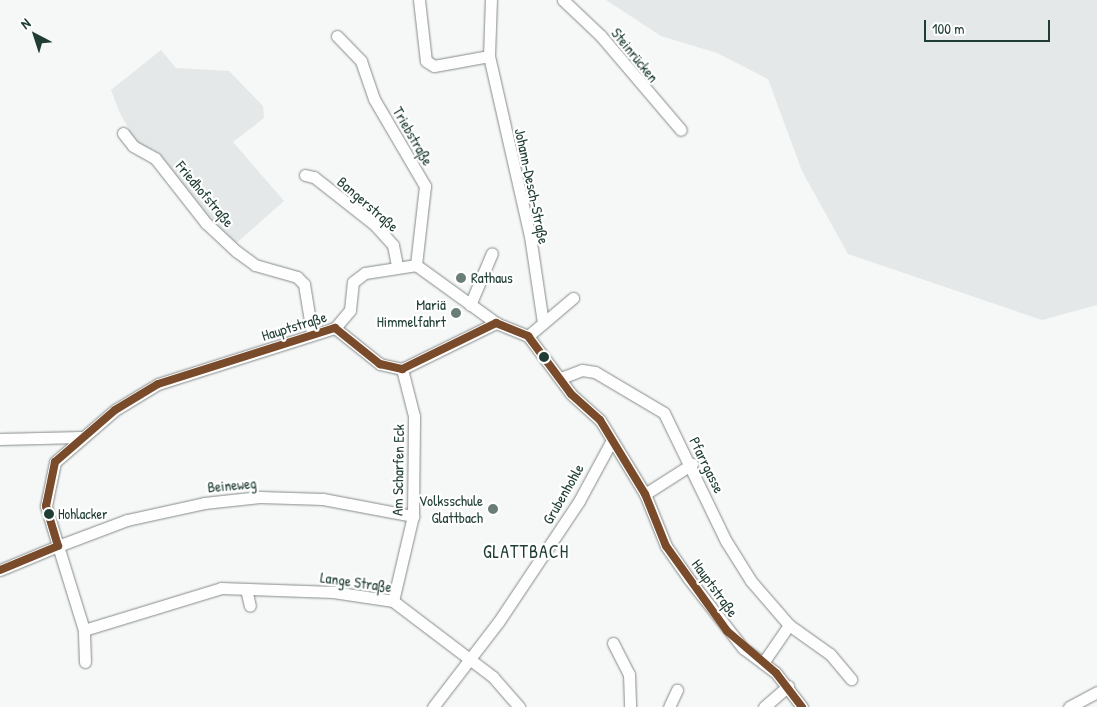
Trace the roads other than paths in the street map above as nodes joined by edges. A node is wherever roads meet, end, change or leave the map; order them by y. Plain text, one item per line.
1 (419, 0) edge
2 (491, 0) edge
3 (563, 0) edge
4 (336, 36) dead end
5 (489, 56) junction
6 (681, 130) dead end
7 (123, 133) dead end
8 (305, 175) dead end
9 (492, 253) dead end
10 (416, 264) junction
11 (398, 266) junction
12 (573, 298) dead end
13 (470, 305) junction
14 (496, 323) junction
15 (543, 323) junction
16 (335, 328) junction
17 (312, 333) junction
18 (528, 336) junction
19 (402, 369) junction
20 (560, 378) junction
21 (81, 437) junction
22 (0, 438) edge
23 (612, 440) junction
24 (692, 464) junction
25 (645, 494) junction
26 (414, 516) junction
27 (58, 546) junction
28 (0, 570) edge
29 (246, 589) junction
30 (393, 601) junction
31 (250, 606) dead end
32 (789, 626) junction
33 (84, 630) junction
34 (613, 643) dead end
35 (471, 661) junction
36 (85, 662) dead end
37 (763, 663) junction
38 (851, 679) dead end
39 (788, 686) junction
40 (677, 690) dead end
41 (1097, 692) edge
42 (433, 707) edge
43 (519, 707) edge
44 (630, 707) edge
45 (669, 707) edge
46 (764, 707) edge
47 (802, 707) edge
48 (1069, 707) edge

1 - 5 street
2 - 5 street, Johann-Desch-Straße
3 - 6 street, Steinrücken
4 - 10 street, Triebstraße
5 - 15 street, Johann-Desch-Straße
7 - 17 street, Friedhofstraße
8 - 11 street, Bangerstraße
9 - 13 street
10 - 11 street
10 - 13 street
11 - 16 street
12 - 15 street
13 - 14 street
14 - 18 street
14 - 19 street
15 - 18 street
16 - 17 street, Hauptstraße
16 - 19 street, Hauptstraße
17 - 21 street, Hauptstraße
18 - 20 street, Hauptstraße
19 - 26 street, Am Scharfen Eck
20 - 23 street, Hauptstraße
20 - 24 street, Pfarrgasse
21 - 22 street
21 - 27 street, Hauptstraße
23 - 25 street, Hauptstraße
23 - 35 street, Grubenhohle
24 - 25 street
24 - 32 street, Pfarrgasse
25 - 37 street, Hauptstraße
26 - 27 street, Beineweg
26 - 30 street, Am Scharfen Eck
27 - 28 street
27 - 33 street
29 - 30 street, Lange Straße
29 - 31 street
29 - 33 street, Lange Straße
30 - 35 street, Lange Straße
32 - 37 street
32 - 38 street, Pfarrgasse
33 - 36 street
34 - 44 street
35 - 42 street
35 - 43 street, Lange Straße
37 - 39 street, Hauptstraße
39 - 46 street
39 - 47 street, Hauptstraße
40 - 45 street
41 - 48 street

